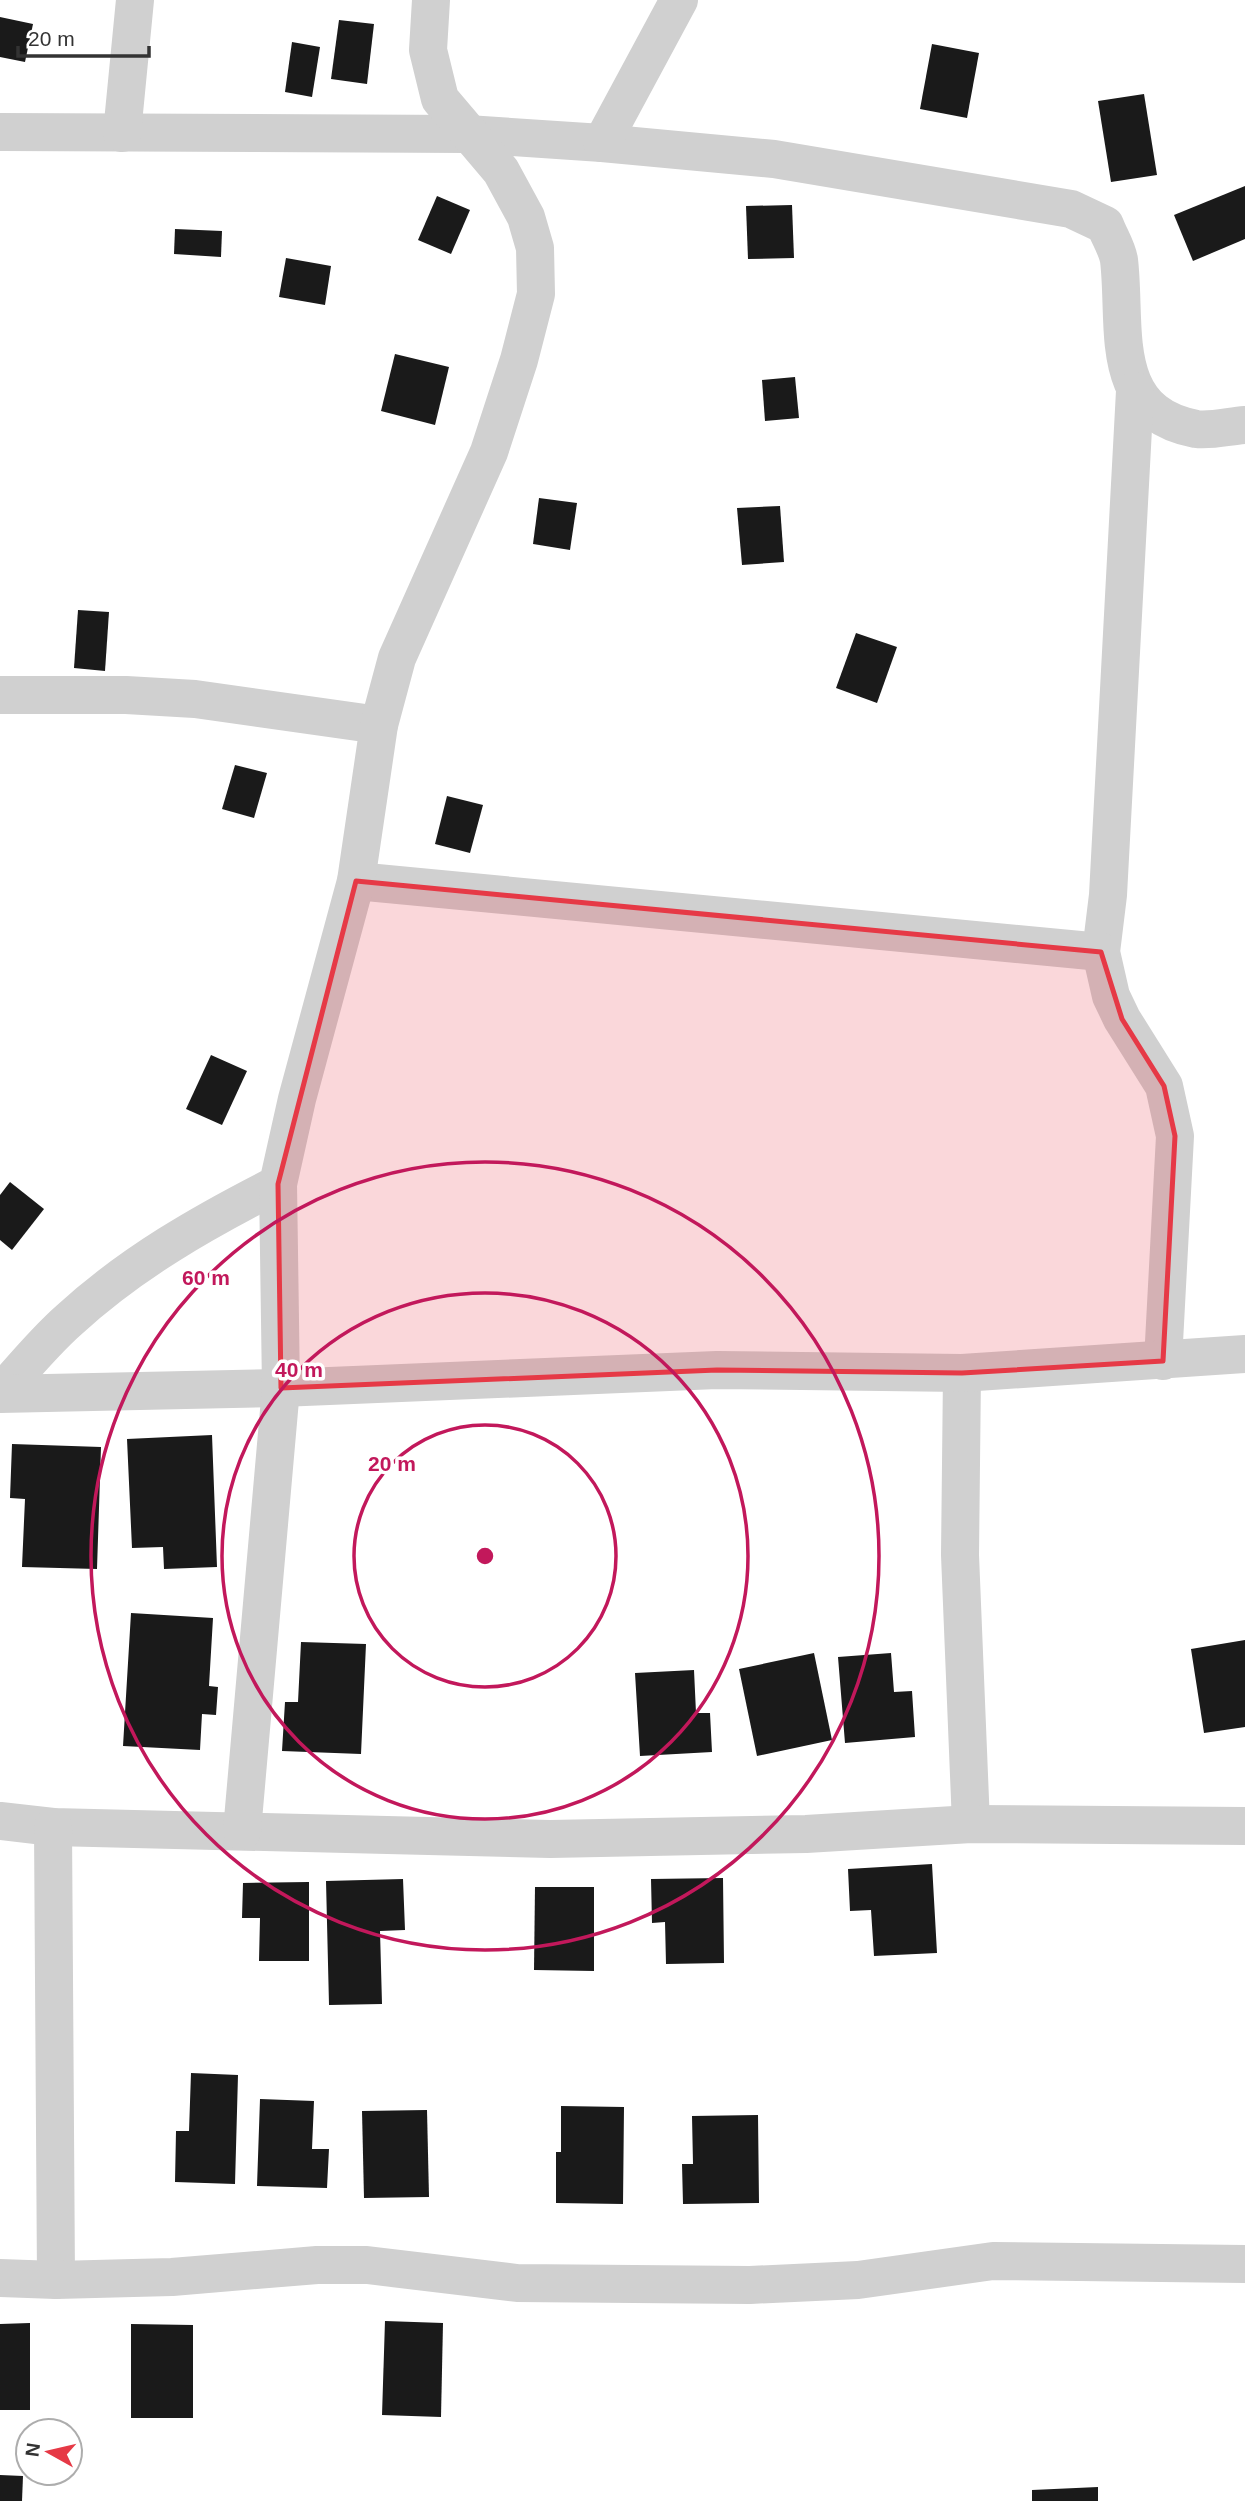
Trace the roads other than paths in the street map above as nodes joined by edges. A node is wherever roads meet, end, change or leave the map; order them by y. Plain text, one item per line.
1 (135, 0) edge
2 (431, 0) edge
3 (679, 0) edge
4 (0, 132) edge
5 (122, 132) junction
6 (467, 134) junction
7 (602, 143) junction
8 (1135, 391) junction
9 (1245, 425) edge
10 (0, 695) edge
11 (379, 725) junction
12 (356, 881) junction
13 (1101, 952) junction
14 (278, 1184) junction
15 (1245, 1354) edge
16 (1163, 1361) junction
17 (962, 1373) junction
18 (281, 1388) junction
19 (0, 1394) edge
20 (0, 1821) edge
21 (971, 1824) junction
22 (1245, 1826) edge
23 (53, 1827) junction
24 (242, 1831) junction
25 (1245, 2264) edge
26 (0, 2278) edge
27 (56, 2280) junction

1 - 5 street
2 - 6 street
3 - 7 street
4 - 5 street
5 - 6 street
6 - 7 street
6 - 11 street
7 - 8 street
8 - 9 street
8 - 13 street
10 - 11 street
11 - 12 street
12 - 13 street
12 - 14 street
13 - 16 street
14 - 18 street
14 - 19 street
15 - 16 street
16 - 17 street
17 - 18 street
17 - 21 street
18 - 19 street
18 - 24 street
20 - 23 street
21 - 22 street
21 - 24 street
23 - 24 street
23 - 27 street
25 - 27 street
26 - 27 street

